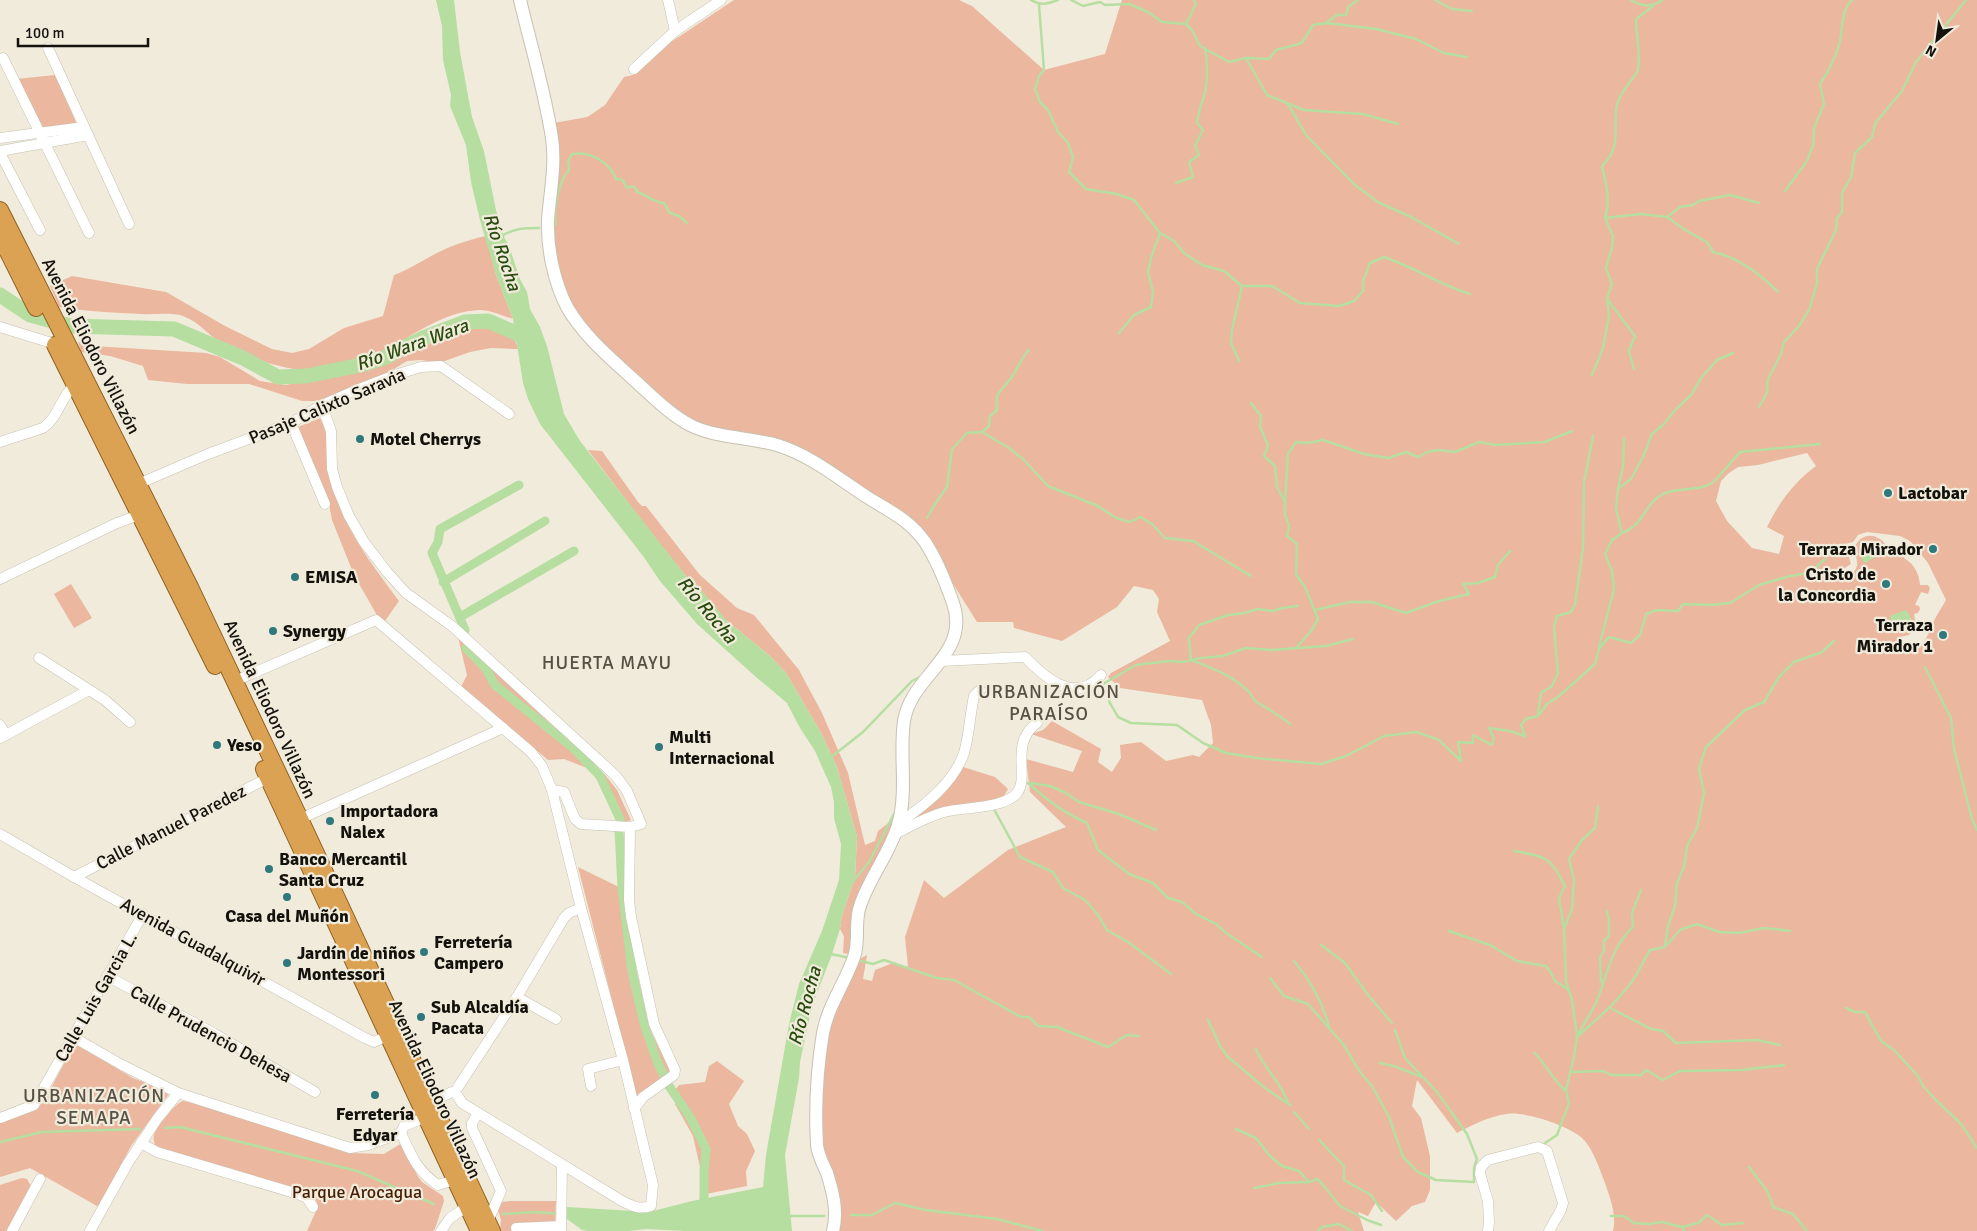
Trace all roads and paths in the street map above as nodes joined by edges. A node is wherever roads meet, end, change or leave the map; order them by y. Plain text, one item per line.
1 (520, 0) edge
2 (668, 0) edge
3 (721, 0) edge
4 (675, 31) junction
5 (48, 48) dead end
6 (3, 58) dead end
7 (634, 69) dead end
8 (86, 131) junction
9 (40, 133) junction
10 (0, 138) edge
11 (45, 143) junction
12 (0, 152) edge
13 (0, 210) edge
14 (129, 224) dead end
15 (40, 230) dead end
16 (89, 233) dead end
17 (1, 239) edge
18 (39, 299) junction
19 (0, 327) edge
20 (58, 342) junction
21 (75, 385) junction
22 (322, 405) junction
23 (509, 414) dead end
24 (291, 423) junction
25 (0, 442) edge
26 (138, 484) junction
27 (325, 504) dead end
28 (139, 515) junction
29 (0, 579) edge
30 (39, 658) dead end
31 (942, 662) junction
32 (1101, 675) dead end
33 (235, 681) junction
34 (88, 690) junction
35 (980, 690) dead end
36 (130, 722) dead end
37 (1037, 723) dead end
38 (0, 725) edge
39 (503, 728) junction
40 (3, 737) edge
41 (268, 778) junction
42 (552, 790) junction
43 (300, 819) junction
44 (630, 826) junction
45 (897, 828) junction
46 (0, 834) edge
47 (74, 877) junction
48 (581, 908) junction
49 (143, 914) junction
50 (107, 976) junction
51 (517, 997) junction
52 (556, 1019) dead end
53 (388, 1036) junction
54 (73, 1037) junction
55 (623, 1060) junction
56 (591, 1086) dead end
57 (456, 1091) junction
58 (315, 1092) dead end
59 (178, 1094) junction
60 (432, 1101) junction
61 (634, 1108) junction
62 (478, 1113) junction
63 (426, 1117) junction
64 (0, 1118) edge
65 (401, 1133) junction
66 (141, 1143) junction
67 (562, 1165) junction
68 (40, 1180) dead end
69 (455, 1180) junction
70 (313, 1206) dead end
71 (468, 1206) junction
72 (561, 1225) edge
73 (486, 1228) edge
74 (12, 1231) edge
75 (90, 1231) edge
76 (441, 1231) edge
77 (471, 1231) edge
78 (518, 1231) edge
79 (833, 1231) edge
80 (1488, 1231) edge
81 (1549, 1231) edge

1 - 31 street
2 - 4 street
3 - 4 street
4 - 7 street
5 - 8 street
6 - 9 street
8 - 9 street
8 - 11 street
8 - 14 street
9 - 10 street
9 - 11 street
11 - 12 street
11 - 16 street
12 - 15 street
13 - 18 highway, Avenida Eliodoro Villazón
17 - 18 highway, Avenida Eliodoro Villazón
18 - 20 highway, Avenida Eliodoro Villazón
19 - 20 street
20 - 21 highway, Avenida Eliodoro Villazón
20 - 26 highway, Avenida Eliodoro Villazón
21 - 25 street
21 - 28 highway, Avenida Eliodoro Villazón
22 - 23 street, Pasaje Calixto Saravia
22 - 24 street, Pasaje Calixto Saravia
22 - 44 street
24 - 26 street, Pasaje Calixto Saravia
24 - 27 street
26 - 33 highway, Avenida Eliodoro Villazón
28 - 29 street
28 - 41 highway, Avenida Eliodoro Villazón
30 - 34 street
31 - 32 street
31 - 45 street
33 - 39 street
33 - 43 highway, Avenida Eliodoro Villazón
34 - 36 street
34 - 40 street
35 - 45 street
37 - 45 street
38 - 40 street
39 - 42 street
39 - 43 street
41 - 47 street, Calle Manuel Paredez
41 - 53 highway, Avenida Eliodoro Villazón
42 - 44 street
42 - 48 street
43 - 60 highway, Avenida Eliodoro Villazón
44 - 61 street
45 - 79 street
46 - 47 street, Avenida Guadalquivir
47 - 49 street, Avenida Guadalquivir
48 - 51 street
48 - 55 street
49 - 50 street, Calle Luis Garcia L.
49 - 53 street, Avenida Guadalquivir
50 - 54 street, Calle Luis Garcia L.
50 - 58 street, Calle Prudencio Dehesa
51 - 52 street
51 - 57 street
53 - 63 highway, Avenida Eliodoro Villazón
54 - 59 street
54 - 64 street, Calle Luis Garcia L.
55 - 56 street
55 - 61 street
57 - 60 street
57 - 62 street
59 - 65 street
59 - 66 street
60 - 73 highway, Avenida Eliodoro Villazón
61 - 67 street
62 - 67 street
62 - 73 street
63 - 65 street
63 - 69 highway, Avenida Eliodoro Villazón
65 - 69 street
66 - 70 street
66 - 75 street
67 - 72 street
68 - 74 street
69 - 71 highway, Avenida Eliodoro Villazón
71 - 73 highway, Avenida Eliodoro Villazón
71 - 76 street
71 - 77 highway
72 - 78 street
80 - 81 street

